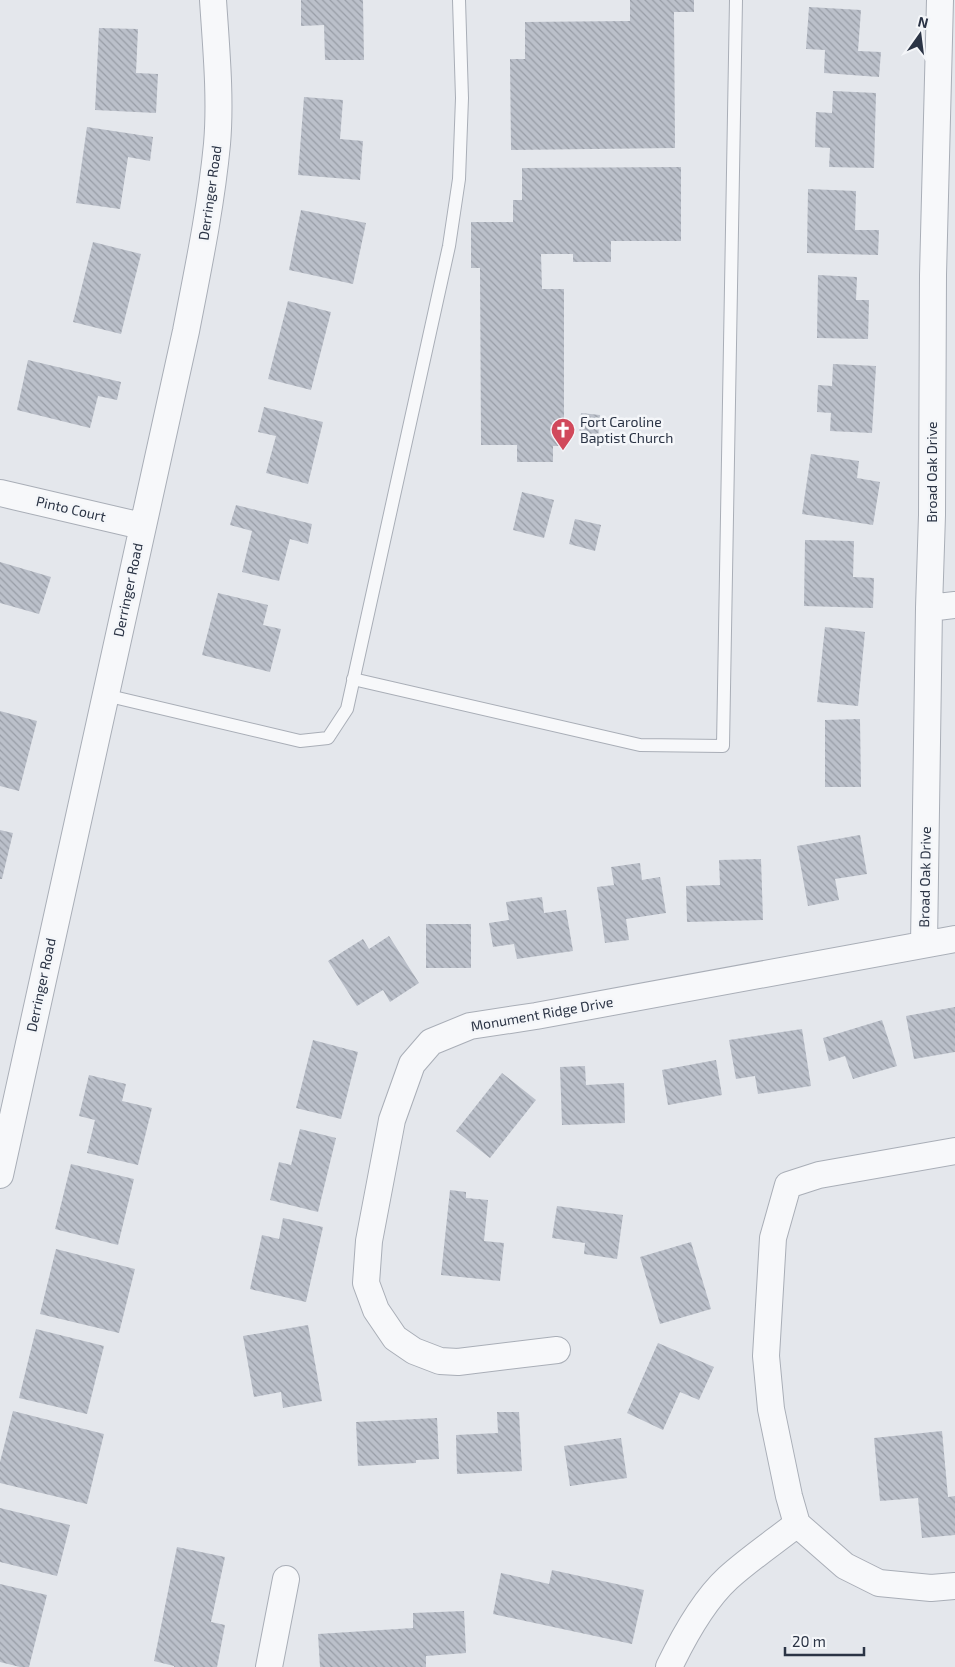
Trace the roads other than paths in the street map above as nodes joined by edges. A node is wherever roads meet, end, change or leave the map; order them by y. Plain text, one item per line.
1 (213, 0) edge
2 (459, 0) edge
3 (736, 0) edge
4 (940, 0) edge
5 (944, 274) edge
6 (0, 493) edge
7 (142, 526) junction
8 (955, 605) edge
9 (929, 608) junction
10 (353, 679) junction
11 (105, 695) junction
12 (955, 939) edge
13 (924, 944) junction
14 (955, 1151) edge
15 (0, 1175) edge
16 (557, 1350) dead end
17 (797, 1524) junction
18 (286, 1579) dead end
19 (955, 1586) edge
20 (269, 1667) edge
21 (669, 1667) edge

1 - 7 street, Derringer Road
2 - 10 lane
3 - 10 lane
4 - 5 street, Broad Oak Drive
5 - 9 street, Broad Oak Drive
6 - 7 street, Pinto Court
7 - 11 street, Derringer Road
8 - 9 street
9 - 13 street, Broad Oak Drive
10 - 11 lane
11 - 15 street, Derringer Road
12 - 13 street, Monument Ridge Drive
13 - 16 street, Monument Ridge Drive
14 - 17 street
17 - 19 street
17 - 21 street
18 - 20 street

